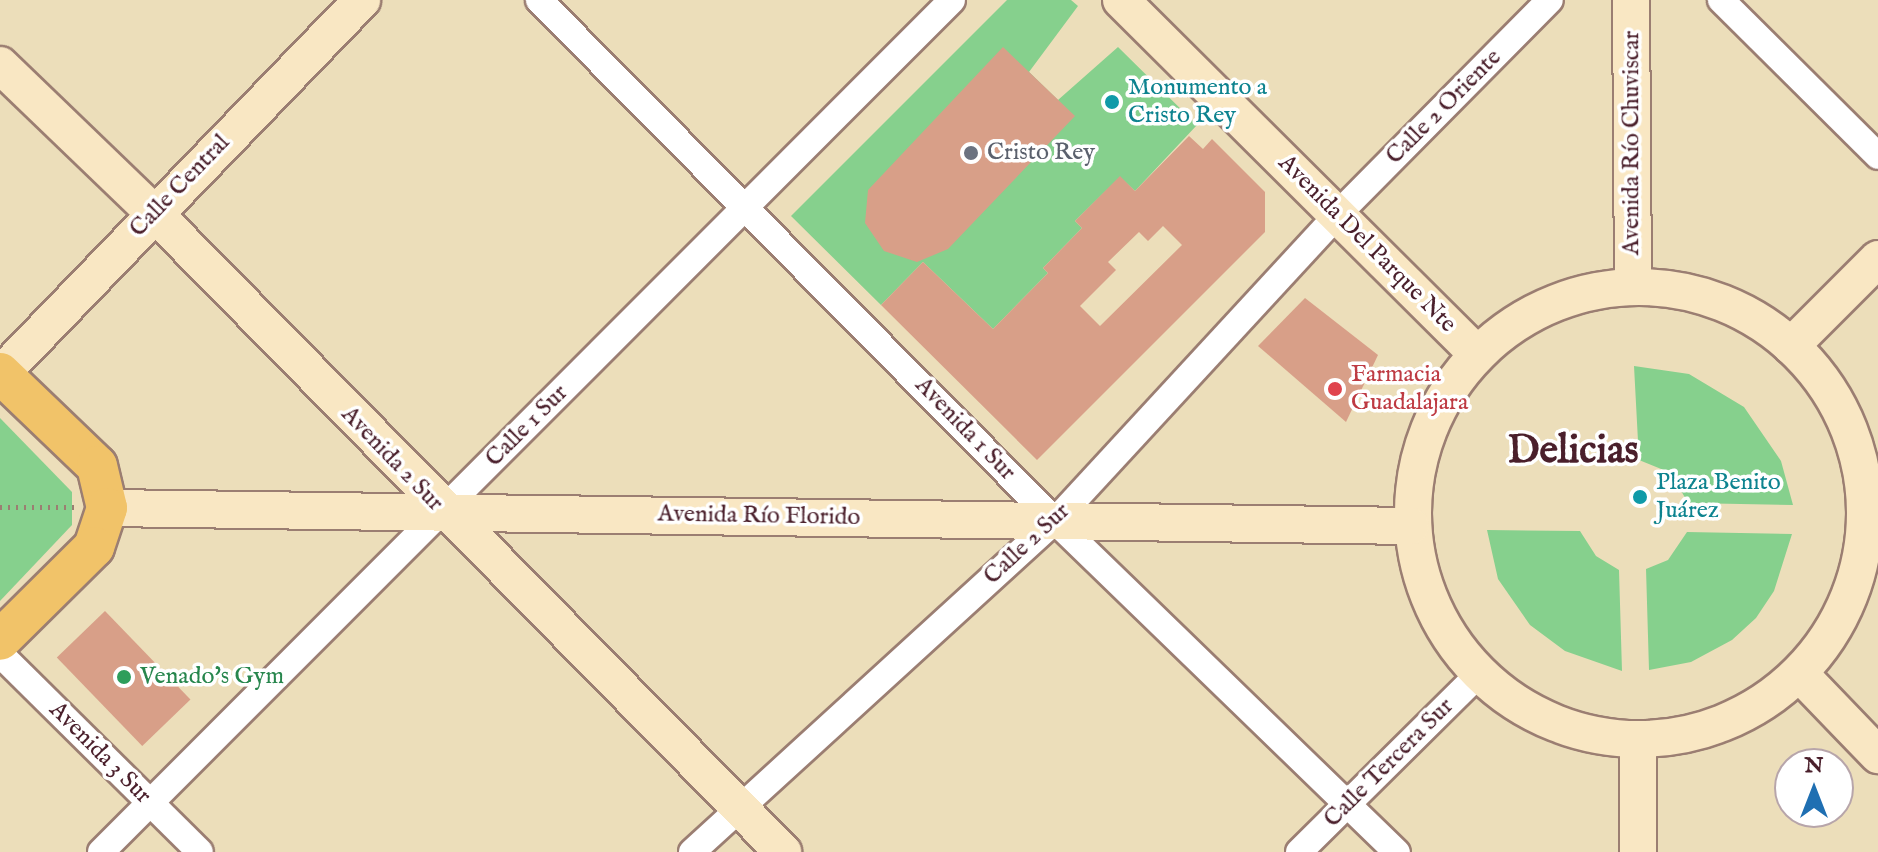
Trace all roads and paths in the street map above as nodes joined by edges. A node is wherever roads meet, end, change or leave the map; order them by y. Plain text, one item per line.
1 (362, 0) edge
2 (539, 0) edge
3 (952, 0) edge
4 (1121, 0) edge
5 (1550, 0) edge
6 (1631, 0) edge
7 (1721, 0) edge
8 (0, 65) edge
9 (1878, 156) edge
10 (747, 206) junction
11 (154, 213) junction
12 (1338, 214) junction
13 (1878, 259) edge
14 (1633, 287) junction
15 (1791, 346) junction
16 (1477, 354) junction
17 (0, 373) edge
18 (0, 507) edge
19 (107, 508) junction
20 (442, 511) junction
21 (1872, 514) edge
22 (1055, 521) junction
23 (1411, 526) junction
24 (0, 640) edge
25 (0, 654) edge
26 (1799, 673) junction
27 (1479, 674) junction
28 (1638, 739) junction
29 (1878, 755) edge
30 (1349, 803) junction
31 (150, 804) junction
32 (738, 806) junction
33 (101, 852) edge
34 (200, 852) edge
35 (692, 852) edge
36 (783, 852) edge
37 (1299, 852) edge
38 (1397, 852) edge
39 (1638, 852) edge

1 - 11 main road, Calle Central
2 - 10 street, Avenida 1 Sur
3 - 10 street, Calle 1 Sur
4 - 12 main road, Avenida Del Parque Nte
5 - 12 street, Calle 2 Oriente
6 - 14 main road, Avenida Río Chuviscar
7 - 9 street
8 - 11 main road, Avenida 2 Sur
10 - 20 street, Calle 1 Sur
10 - 22 street, Avenida 1 Sur
11 - 17 main road, Calle Central
11 - 20 main road, Avenida 2 Sur
12 - 16 main road, Avenida Del Parque Nte
12 - 22 street, Calle 2 Sur
13 - 15 main road
14 - 15 main road
14 - 16 main road
15 - 21 main road
16 - 23 main road
17 - 19 main road
18 - 19 path
19 - 20 main road, Avenida Río Florido
19 - 24 main road
20 - 22 main road, Avenida Río Florido
20 - 31 street, Calle 1 Sur
20 - 32 main road, Avenida 2 Sur
21 - 26 main road
22 - 23 main road, Avenida Río Florido
22 - 30 street, Avenida 1 Sur
22 - 32 street, Calle 2 Sur
23 - 27 main road
25 - 31 street, Avenida 3 Sur
26 - 28 main road
26 - 29 main road
27 - 28 main road
27 - 30 street, Calle Tercera Sur
28 - 39 main road
30 - 37 street, Calle Tercera Sur
30 - 38 street, Avenida 1 Sur
31 - 33 street, Calle 1 Sur
31 - 34 street, Avenida 3 Sur
32 - 35 street, Calle 2 Sur
32 - 36 main road, Avenida 2 Sur

